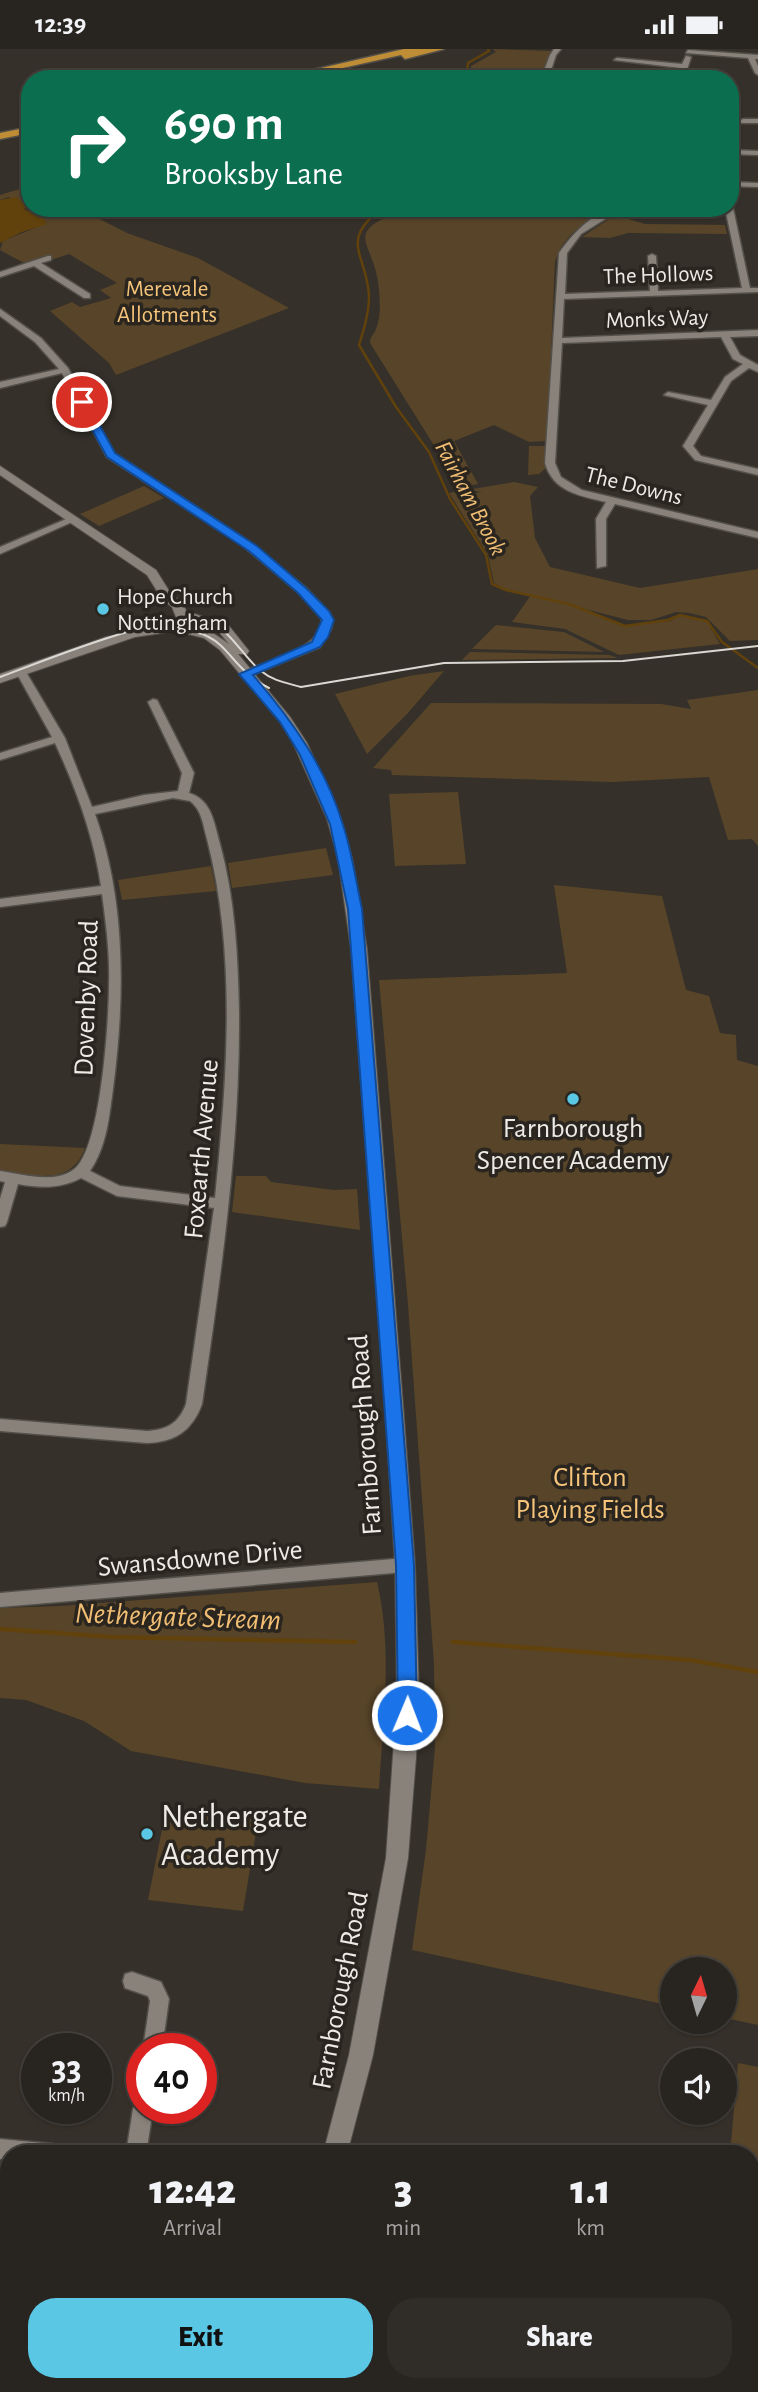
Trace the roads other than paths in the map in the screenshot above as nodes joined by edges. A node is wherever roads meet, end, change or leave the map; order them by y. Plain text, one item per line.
1 (398, 49) edge
2 (417, 49) edge
3 (558, 49) edge
4 (442, 50) edge
5 (687, 51) edge
6 (754, 57) edge
7 (617, 60) dead end
8 (685, 66) junction
9 (307, 70) edge
10 (335, 70) edge
11 (342, 70) edge
12 (548, 70) edge
13 (683, 70) edge
14 (758, 72) edge
15 (743, 121) dead end
16 (758, 121) edge
17 (21, 132) edge
18 (21, 136) edge
19 (0, 138) edge
20 (739, 152) edge
21 (758, 153) edge
22 (739, 184) edge
23 (758, 185) edge
24 (602, 217) edge
25 (731, 217) edge
26 (642, 255) dead end
27 (48, 258) dead end
28 (34, 263) junction
29 (0, 275) edge
30 (758, 290) edge
31 (747, 291) junction
32 (654, 294) junction
33 (87, 296) dead end
34 (559, 297) junction
35 (0, 312) edge
36 (758, 333) edge
37 (724, 334) junction
38 (557, 341) junction
39 (747, 365) junction
40 (758, 369) edge
41 (65, 370) junction
42 (0, 385) edge
43 (668, 394) dead end
44 (713, 403) junction
45 (0, 470) edge
46 (758, 472) edge
47 (612, 501) junction
48 (74, 519) junction
49 (758, 535) edge
50 (14, 545) junction
51 (0, 551) edge
52 (25, 552) dead end
53 (615, 559) dead end
54 (175, 621) junction
55 (21, 671) junction
56 (251, 671) junction
57 (0, 679) edge
58 (153, 702) dead end
59 (59, 738) junction
60 (0, 757) edge
61 (183, 794) junction
62 (91, 811) junction
63 (109, 889) junction
64 (0, 903) edge
65 (81, 1172) junction
66 (7, 1177) edge
67 (223, 1204) junction
68 (0, 1222) edge
69 (0, 1425) edge
70 (405, 1565) junction
71 (0, 1600) edge
72 (132, 1981) dead end
73 (155, 2033) edge
74 (141, 2124) edge
75 (137, 2145) edge
76 (337, 2145) edge

1 - 9 highway
2 - 10 highway
3 - 12 street
4 - 11 highway
5 - 6 street
5 - 8 street
6 - 14 street
7 - 8 street
8 - 13 street
15 - 16 street
17 - 19 highway
18 - 19 highway
20 - 21 street
22 - 23 street
24 - 34 street, The Downs
25 - 31 street
26 - 32 street
27 - 28 street
28 - 29 street
28 - 33 street
30 - 31 street, The Hollows
31 - 32 street, The Hollows
32 - 34 street, The Hollows
34 - 38 street, The Downs
35 - 41 street
36 - 37 street, Monks Way
37 - 38 street, Monks Way
37 - 39 street
38 - 47 street, The Downs
39 - 40 street
39 - 44 street
41 - 42 street
41 - 56 street
43 - 44 street
44 - 46 street
45 - 48 street
47 - 49 street, The Downs
47 - 53 street
48 - 50 street
48 - 54 street
50 - 51 street
50 - 52 street
54 - 55 street
54 - 56 street, Farnborough Road
55 - 57 street
55 - 59 street, Dovenby Road
56 - 70 street, Farnborough Road
58 - 61 street
59 - 60 street
59 - 62 street, Dovenby Road
61 - 62 street
61 - 67 street, Foxearth Avenue
62 - 63 street, Dovenby Road
63 - 64 street
63 - 65 street, Dovenby Road
65 - 66 street
65 - 67 street
66 - 68 street
67 - 69 street, Foxearth Avenue
70 - 71 street, Swansdowne Drive
70 - 76 street, Farnborough Road
72 - 73 street
74 - 75 street

